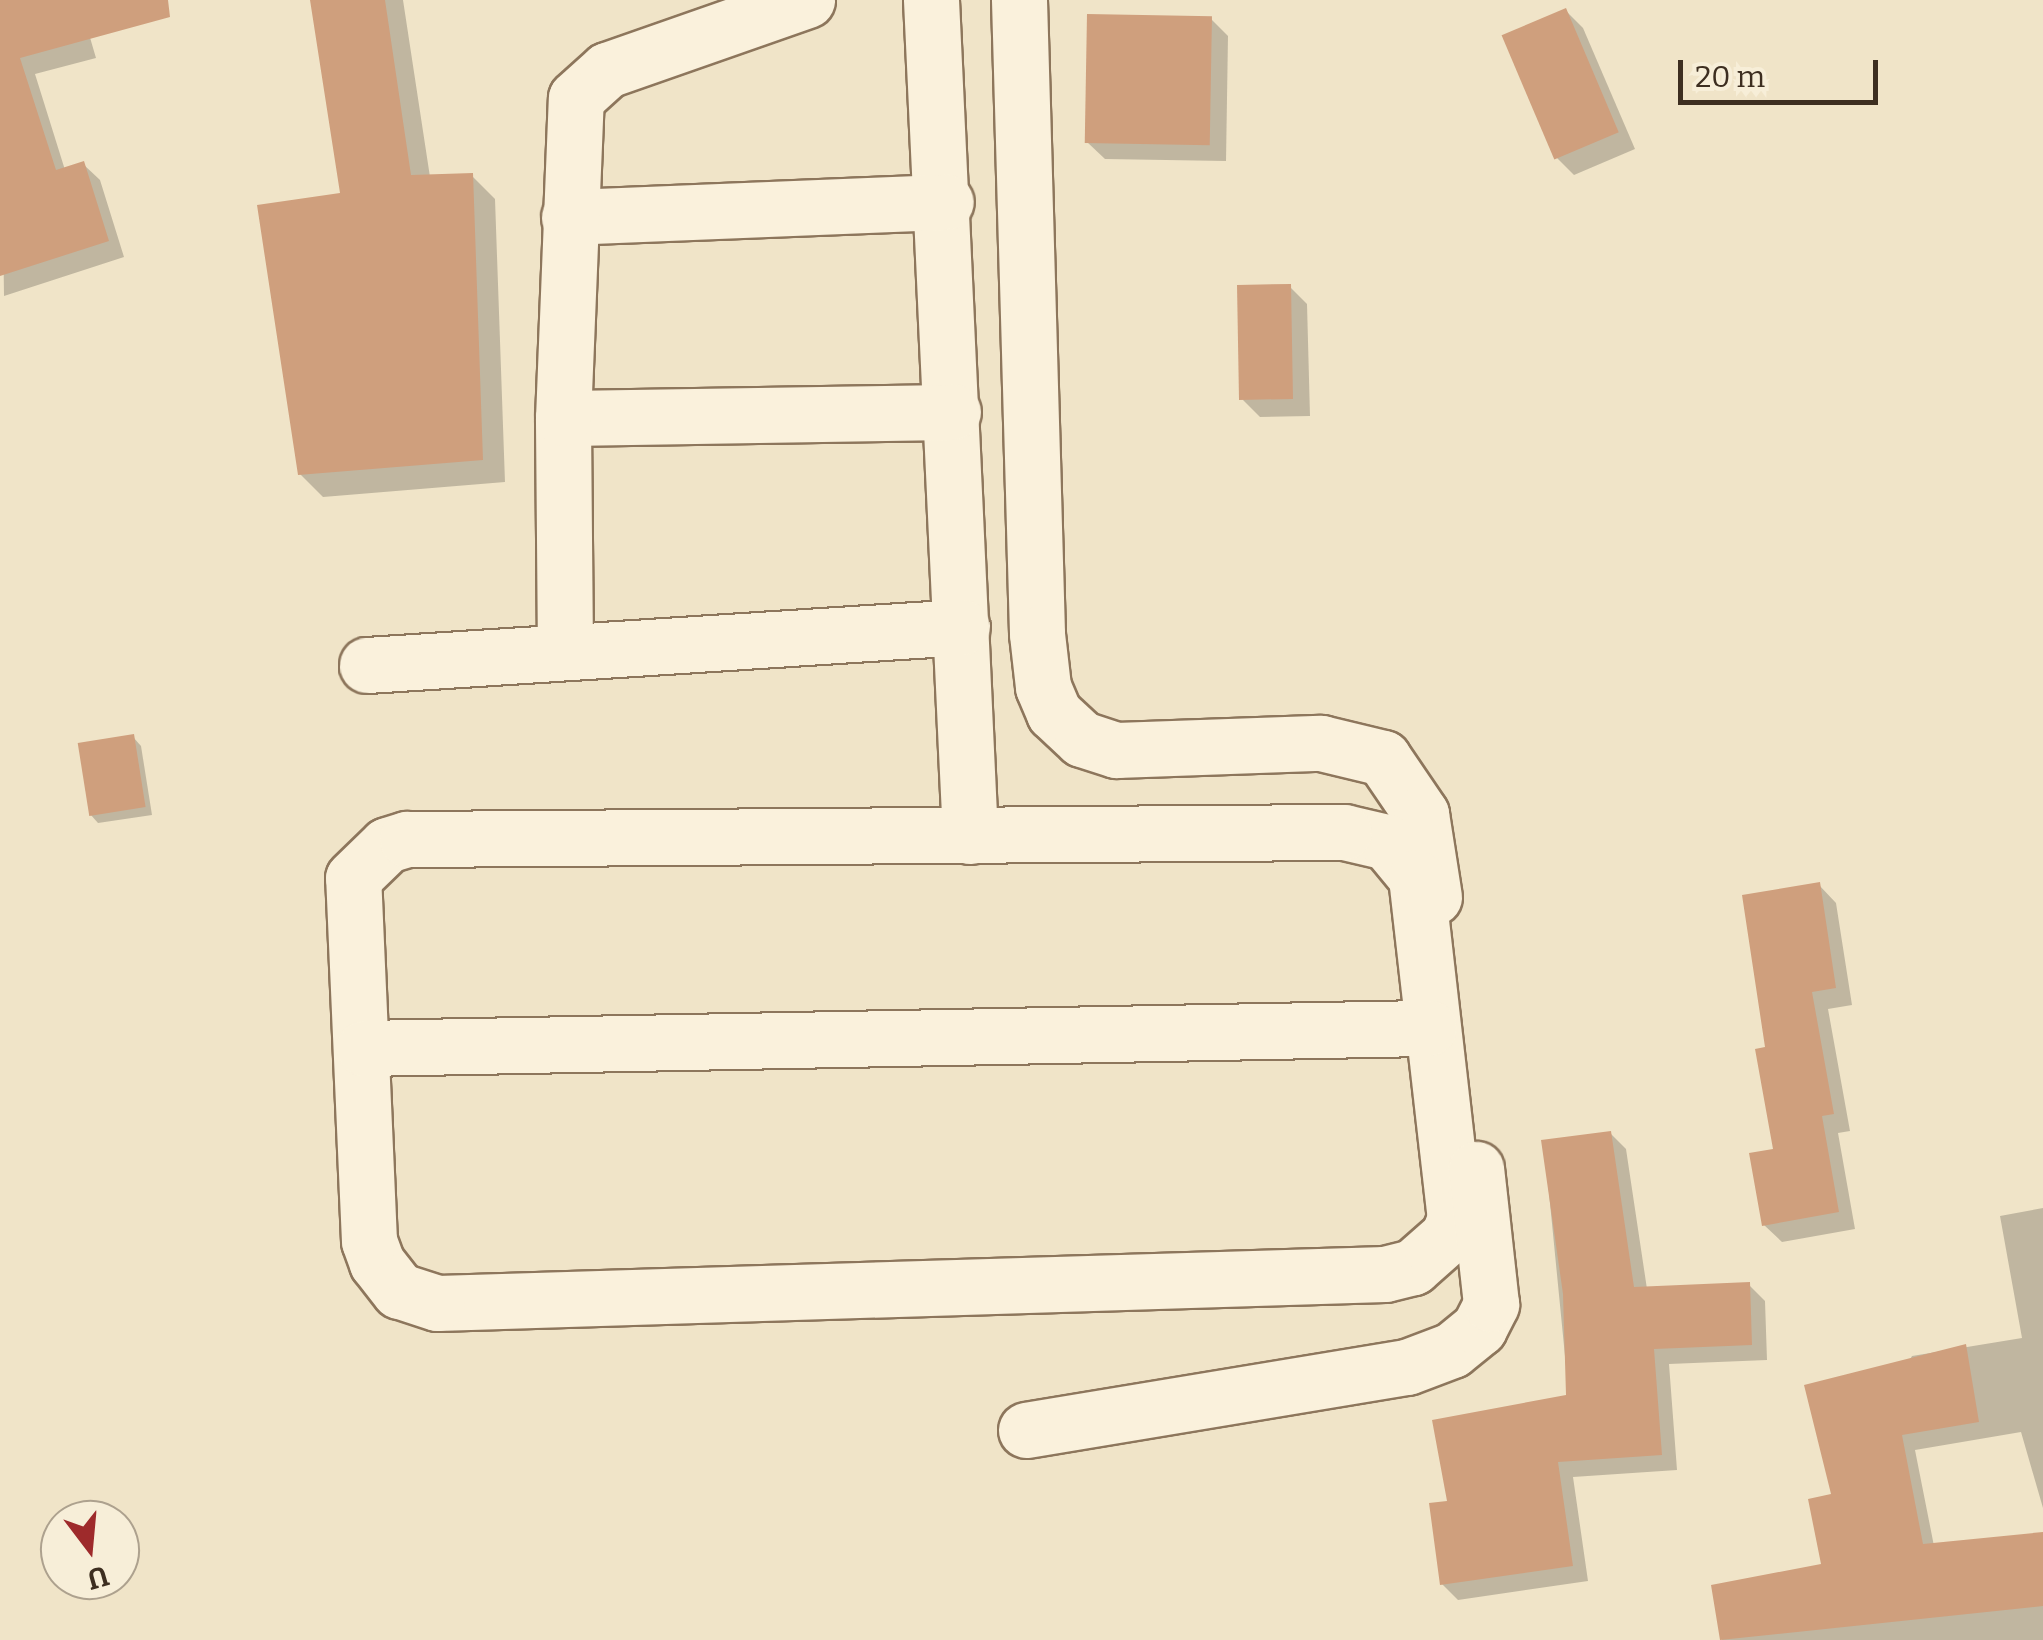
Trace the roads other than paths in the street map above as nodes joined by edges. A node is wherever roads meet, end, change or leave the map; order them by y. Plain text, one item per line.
1 (807, 0) edge
2 (932, 0) edge
3 (1019, 0) edge
4 (946, 202) junction
5 (569, 217) junction
6 (953, 412) junction
7 (563, 418) junction
8 (962, 627) junction
9 (565, 652) junction
10 (368, 665) dead end
11 (970, 836) junction
12 (1429, 1028) junction
13 (364, 1048) junction
14 (1026, 1430) dead end

1 - 5 street
2 - 4 street
3 - 14 street
4 - 5 street
4 - 6 street
5 - 7 street
6 - 7 street
6 - 8 street
7 - 9 street
8 - 9 street
8 - 11 street
9 - 10 street
11 - 12 street
11 - 13 street
12 - 13 street
12 - 13 street

